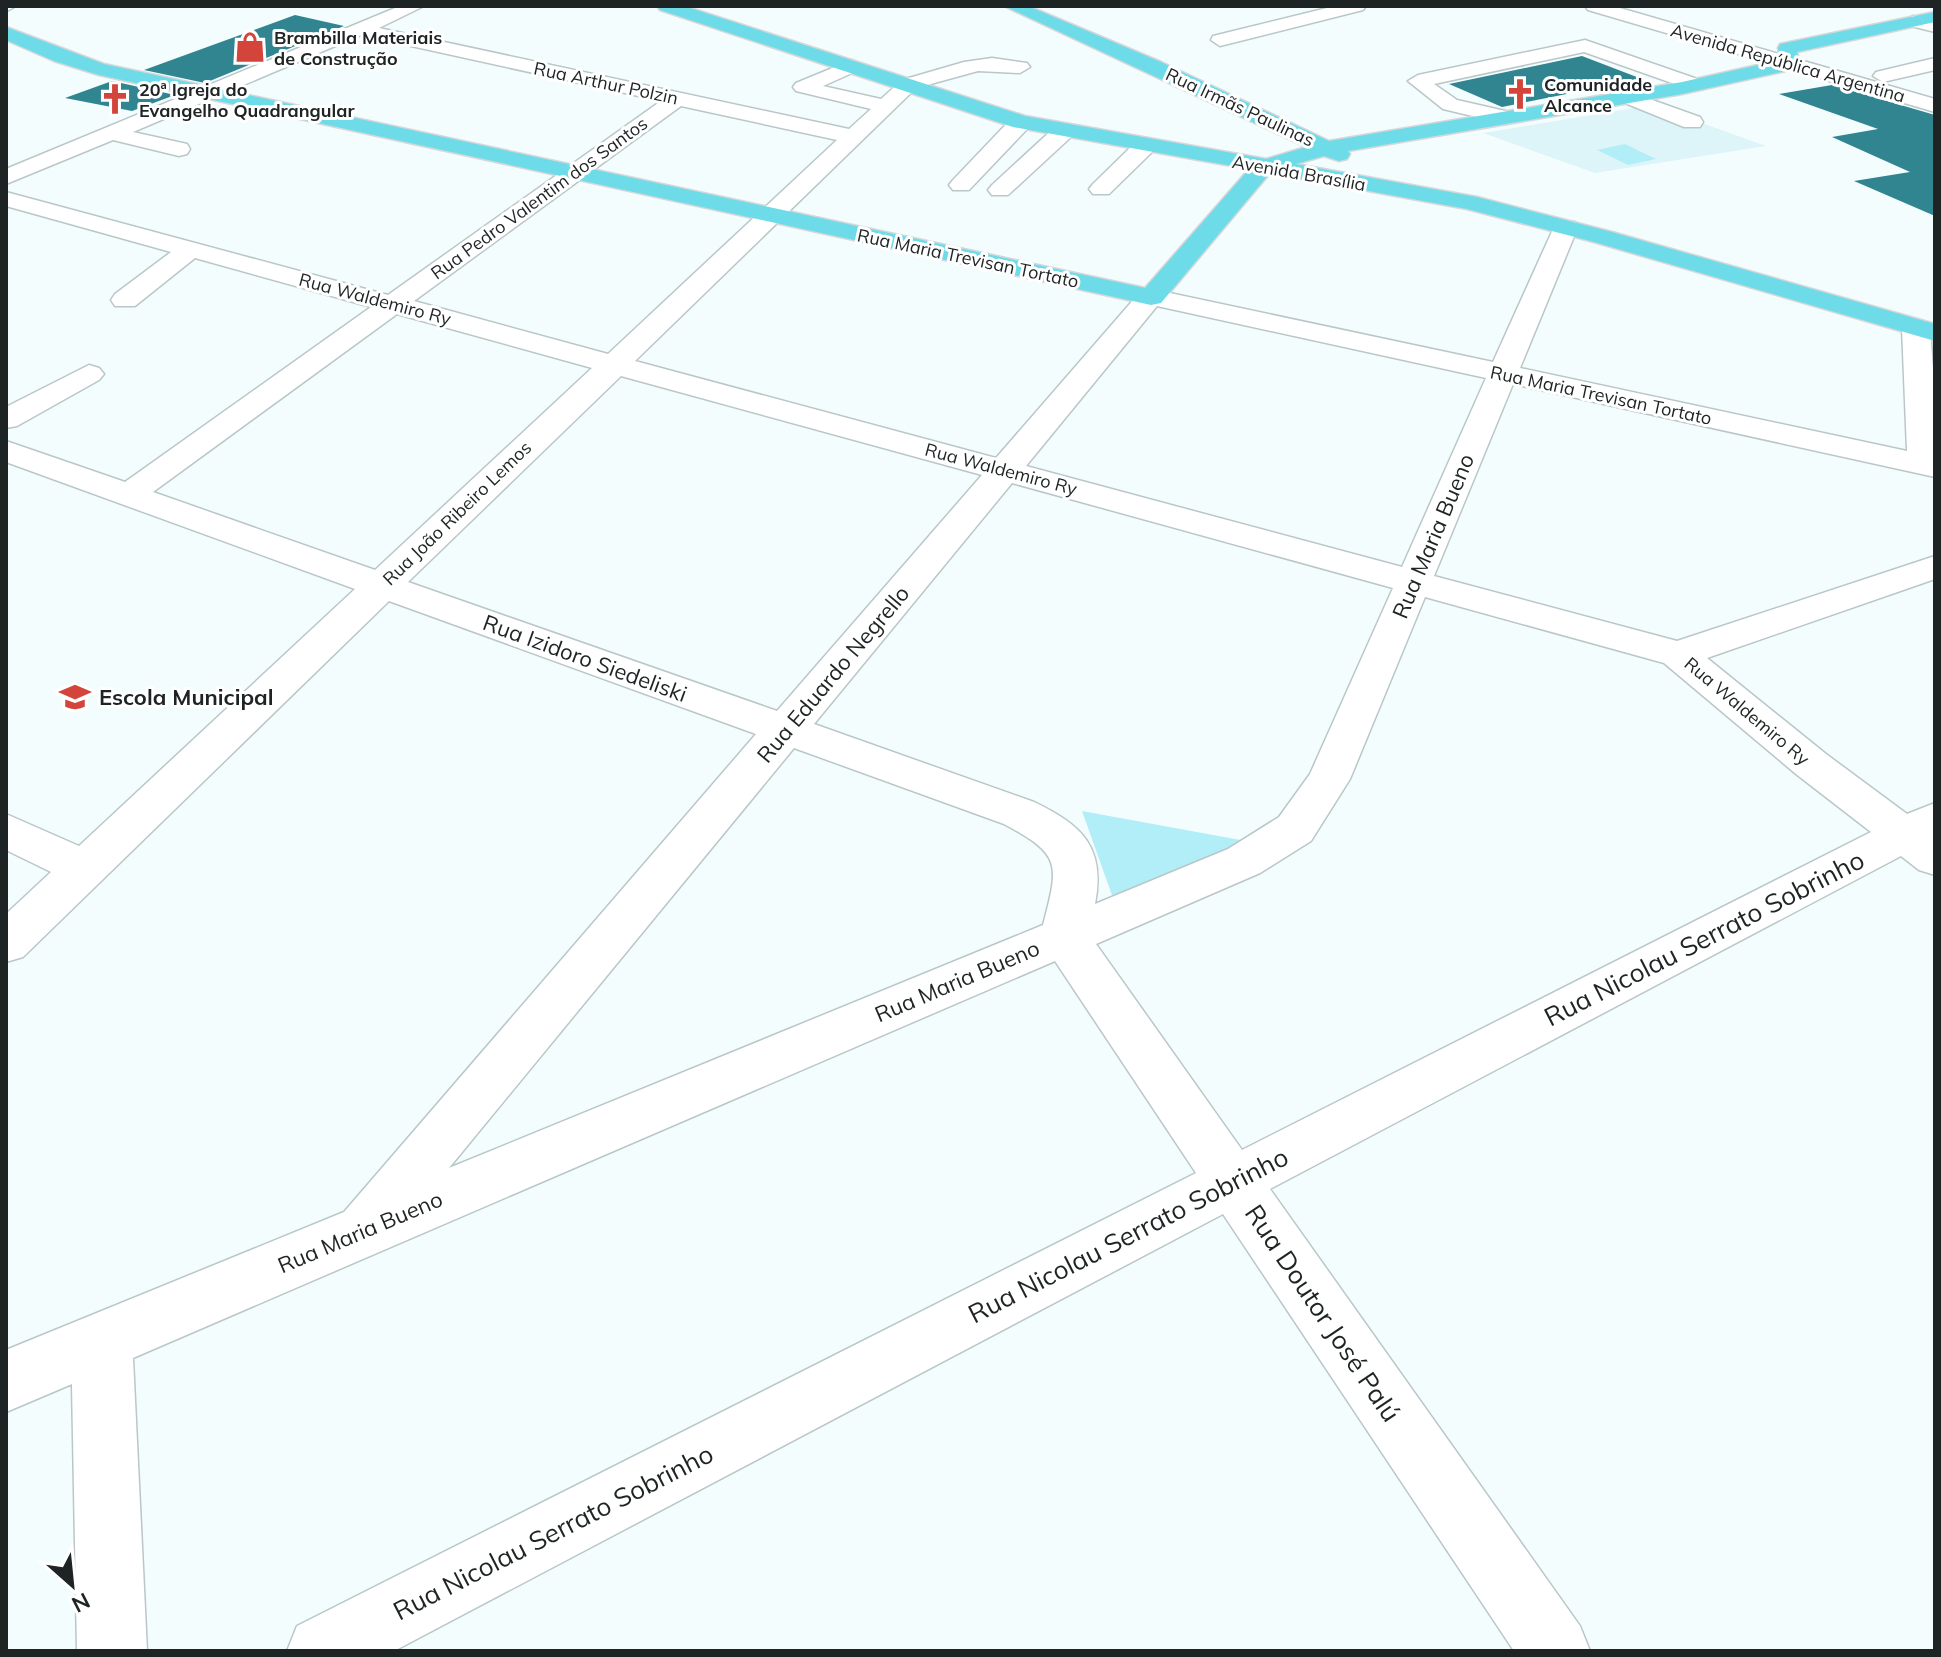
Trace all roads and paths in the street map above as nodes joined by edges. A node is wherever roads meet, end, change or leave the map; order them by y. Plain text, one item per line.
1 (415, 6) edge
2 (666, 6) edge
3 (1013, 6) edge
4 (1357, 6) edge
5 (1594, 6) edge
6 (1619, 6) edge
7 (1641, 6) edge
8 (1935, 17) edge
9 (1913, 21) junction
10 (1935, 27) edge
11 (359, 29) junction
12 (1666, 31) junction
13 (6, 33) edge
14 (1220, 40) dead end
15 (1585, 46) junction
16 (1788, 56) junction
17 (1935, 64) edge
18 (852, 66) junction
19 (1020, 67) dead end
20 (1654, 73) junction
21 (829, 75) junction
22 (1883, 76) junction
23 (1689, 86) junction
24 (893, 89) junction
25 (1935, 91) edge
26 (207, 93) junction
27 (1627, 97) junction
28 (1935, 98) edge
29 (677, 99) junction
30 (1450, 105) junction
31 (1935, 106) edge
32 (1506, 118) junction
33 (1021, 122) junction
34 (1692, 122) dead end
35 (1449, 127) junction
36 (1063, 132) junction
37 (110, 133) junction
38 (854, 137) junction
39 (1145, 146) junction
40 (1326, 148) junction
41 (179, 149) dead end
42 (1263, 167) junction
43 (575, 173) junction
44 (6, 177) edge
45 (961, 185) dead end
46 (1101, 189) dead end
47 (1000, 190) dead end
48 (6, 199) edge
49 (1469, 202) junction
50 (771, 215) junction
51 (1566, 227) junction
52 (192, 262) junction
53 (1151, 297) junction
54 (125, 300) dead end
55 (393, 304) junction
56 (1925, 330) edge
57 (614, 364) junction
58 (89, 374) dead end
59 (1503, 374) junction
60 (6, 419) edge
61 (6, 451) edge
62 (1930, 466) edge
63 (1004, 470) junction
64 (128, 495) junction
65 (1935, 567) edge
66 (1414, 582) junction
67 (382, 585) junction
68 (1678, 654) junction
69 (786, 730) junction
70 (6, 830) edge
71 (1925, 837) edge
72 (84, 869) junction
73 (1064, 936) junction
74 (6, 943) edge
75 (1232, 1181) junction
76 (362, 1231) junction
77 (102, 1341) junction
78 (6, 1381) edge
79 (112, 1651) edge
80 (322, 1651) edge
81 (1555, 1651) edge

1 - 11 street
2 - 18 main road, Avenida Brasília
3 - 40 main road, Rua Irmãs Paulinas
4 - 14 street
5 - 12 street, Avenida República Argentina
6 - 16 street
7 - 16 street, Avenida República Argentina
8 - 9 main road
9 - 10 street
9 - 16 main road
11 - 26 street
11 - 29 street, Rua Arthur Polzin
12 - 15 street
12 - 16 street, Avenida República Argentina
12 - 20 street
13 - 26 main road, Rua Maria Trevisan Tortato
15 - 20 street
15 - 30 street
16 - 22 street, Avenida República Argentina
16 - 23 main road
16 - 28 street
16 - 31 street, Avenida República Argentina
17 - 22 street
18 - 21 street
18 - 24 main road, Avenida Brasília
19 - 24 street
20 - 23 street
21 - 24 street
21 - 24 street
22 - 25 street, Avenida República Argentina
23 - 27 main road
24 - 33 main road, Avenida Brasília
24 - 38 street, Rua João Ribeiro Lemos
26 - 37 street
26 - 43 main road, Rua Maria Trevisan Tortato
27 - 32 main road
27 - 34 street
29 - 38 street, Rua Arthur Polzin
29 - 43 street, Rua Pedro Valentim dos Santos
30 - 32 street
30 - 35 street
32 - 35 main road
33 - 36 main road, Avenida Brasília
33 - 45 street
35 - 40 main road
36 - 39 main road, Avenida Brasília
36 - 47 street
37 - 41 street
37 - 44 street
38 - 50 street, Rua João Ribeiro Lemos
39 - 42 main road, Avenida Brasília
39 - 46 street
40 - 42 main road
40 - 49 main road, Rua Irmãs Paulinas
42 - 49 main road, Avenida Brasília
42 - 53 main road, Rua Eduardo Negrello
43 - 50 main road, Rua Maria Trevisan Tortato
43 - 55 street, Rua Pedro Valentim dos Santos
48 - 52 street, Rua Waldemiro Ry
49 - 51 main road, Avenida Brasília
50 - 53 main road, Rua Maria Trevisan Tortato
50 - 57 street, Rua João Ribeiro Lemos
51 - 56 main road, Avenida Brasília
51 - 59 street, Rua Maria Bueno
52 - 54 street
52 - 55 street, Rua Waldemiro Ry
53 - 59 street, Rua Maria Trevisan Tortato
53 - 63 street, Rua Eduardo Negrello
55 - 57 street, Rua Waldemiro Ry
55 - 64 street, Rua Pedro Valentim dos Santos
56 - 62 street
57 - 63 street, Rua Waldemiro Ry
57 - 67 street, Rua João Ribeiro Lemos
58 - 60 street
59 - 62 street, Rua Maria Trevisan Tortato
59 - 66 street, Rua Maria Bueno
61 - 64 street, Rua Izidoro Siedeliski
63 - 66 street, Rua Waldemiro Ry
63 - 69 street, Rua Eduardo Negrello
64 - 67 street, Rua Izidoro Siedeliski
65 - 68 street
66 - 68 street, Rua Waldemiro Ry
66 - 73 street, Rua Maria Bueno
67 - 69 street, Rua Izidoro Siedeliski
67 - 72 street, Rua João Ribeiro Lemos
68 - 71 street, Rua Waldemiro Ry
69 - 73 street, Rua Izidoro Siedeliski
69 - 76 street, Rua Eduardo Negrello
70 - 72 street
71 - 75 street, Rua Nicolau Serrato Sobrinho
72 - 74 street, Rua João Ribeiro Lemos
73 - 75 street, Rua Doutor José Palú
73 - 76 street, Rua Maria Bueno
75 - 80 street, Rua Nicolau Serrato Sobrinho
75 - 81 street, Rua Doutor José Palú
76 - 77 street, Rua Maria Bueno
77 - 78 street, Rua Maria Bueno
77 - 79 street

